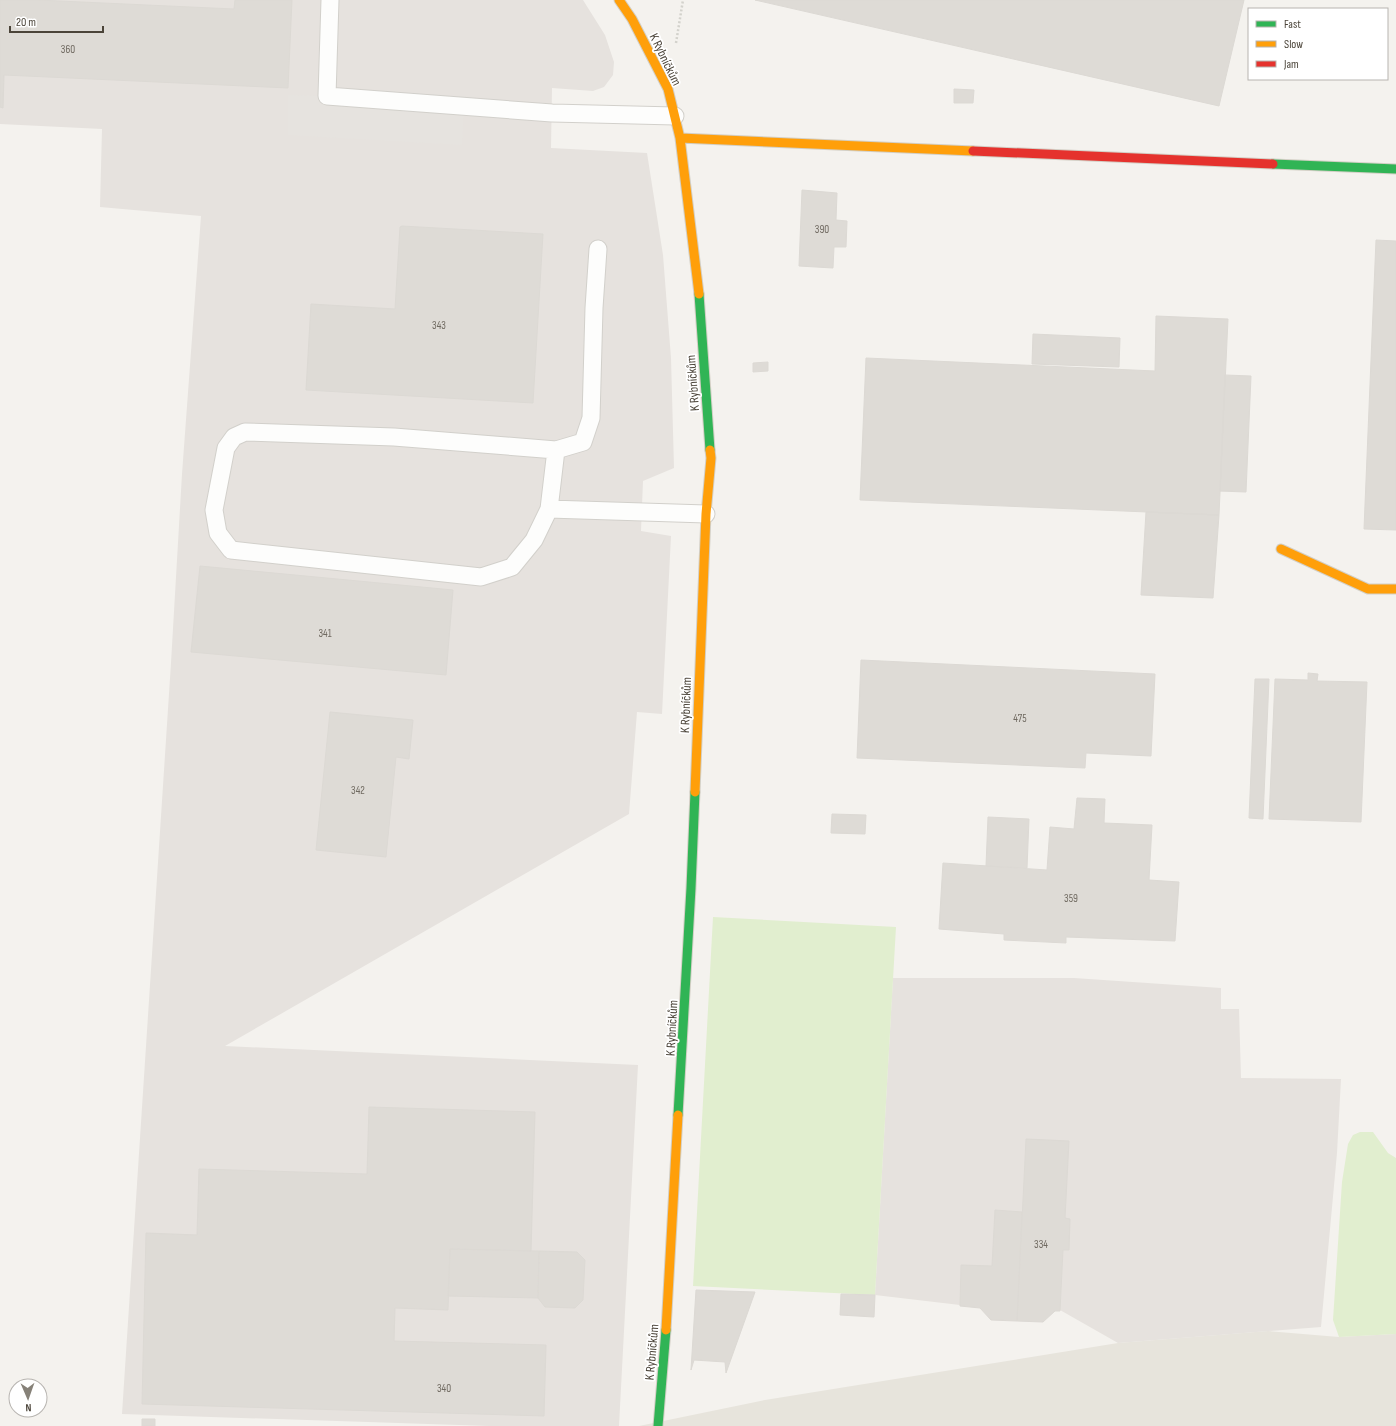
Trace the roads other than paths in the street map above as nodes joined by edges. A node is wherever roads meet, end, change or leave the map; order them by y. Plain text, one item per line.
1 (330, 0) edge
2 (619, 0) edge
3 (675, 116) junction
4 (680, 138) junction
5 (1396, 169) edge
6 (598, 249) dead end
7 (556, 450) junction
8 (549, 508) junction
9 (706, 514) junction
10 (1281, 549) dead end
11 (1396, 589) edge
12 (658, 1426) edge

1 - 3 lane
2 - 3 street, K Rybníčkům
3 - 4 street, K Rybníčkům
4 - 5 street
4 - 9 street, K Rybníčkům
6 - 7 lane
7 - 8 lane
7 - 8 lane
8 - 9 lane
9 - 12 street, K Rybníčkům
10 - 11 street

